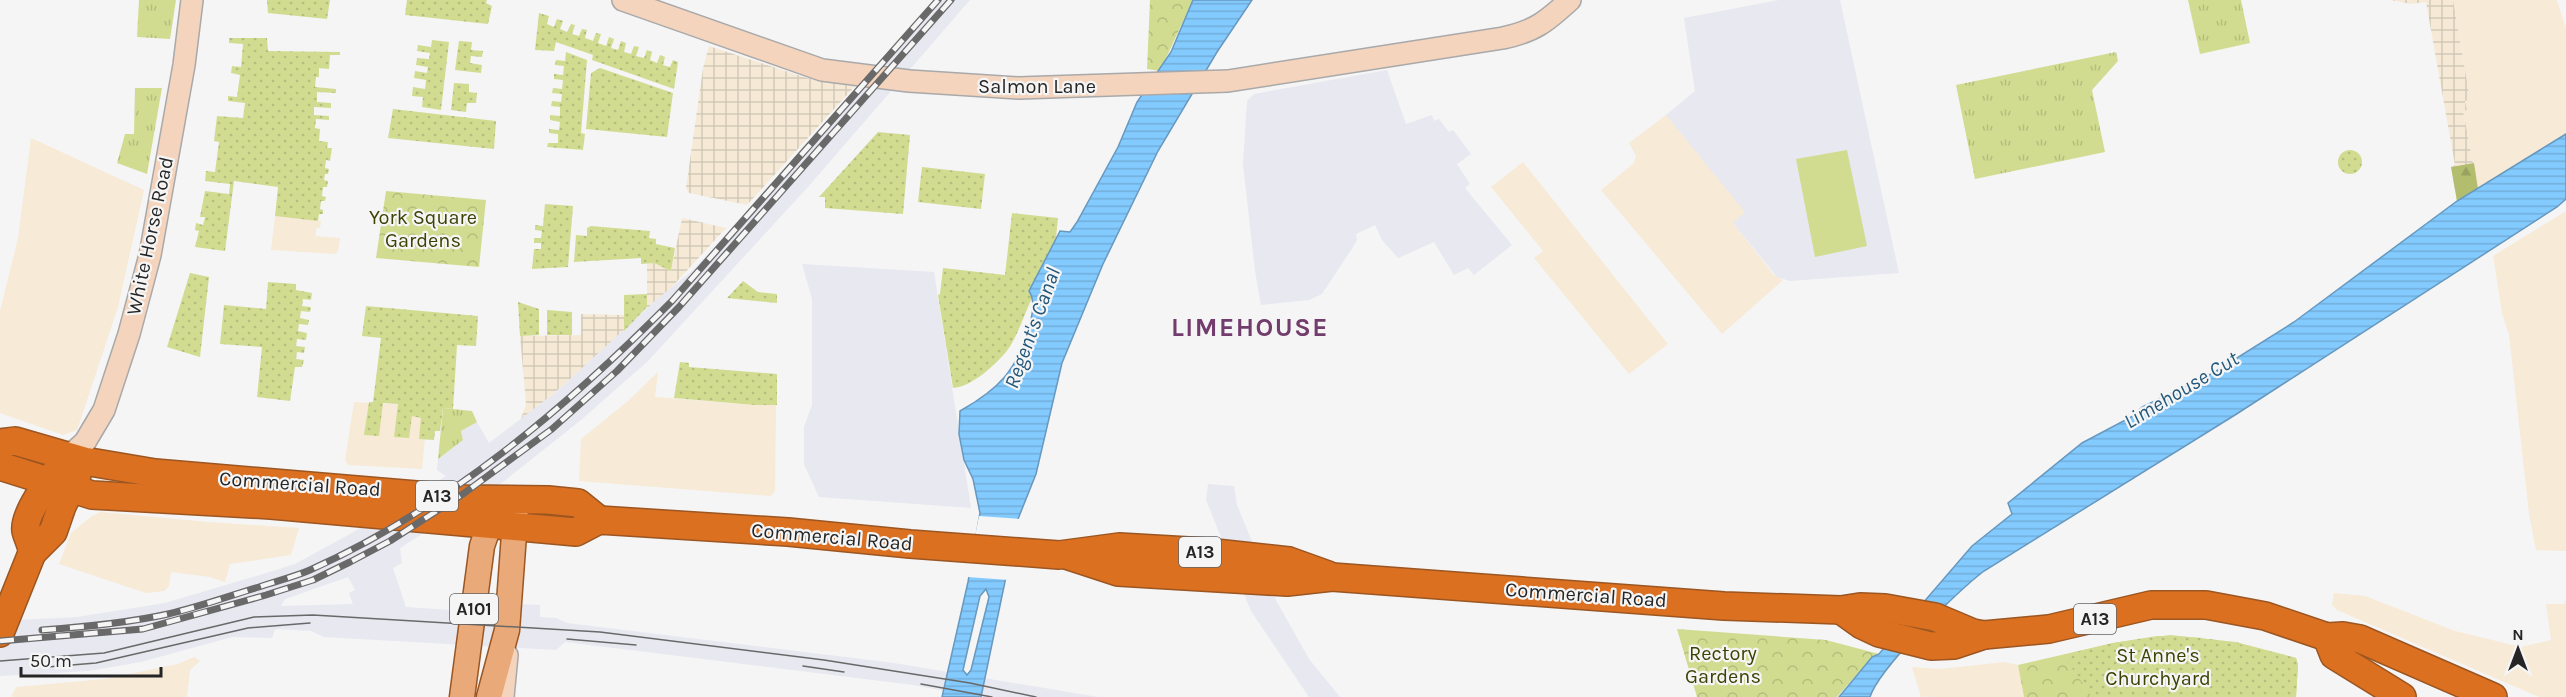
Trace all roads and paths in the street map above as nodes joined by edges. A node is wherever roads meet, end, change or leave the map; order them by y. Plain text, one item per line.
1 (192, 0) edge
2 (623, 0) edge
3 (1570, 0) edge
4 (0, 443) edge
5 (76, 459) junction
6 (0, 465) edge
7 (59, 486) junction
8 (507, 500) junction
9 (599, 520) junction
10 (502, 527) junction
11 (1841, 610) junction
12 (507, 630) junction
13 (0, 633) edge
14 (1984, 635) junction
15 (2327, 637) junction
16 (2427, 668) junction
17 (462, 697) edge
18 (489, 697) edge
19 (503, 697) edge
20 (2402, 697) edge
21 (2449, 697) edge
22 (2493, 697) edge

1 - 5 street, White Horse Road
2 - 3 street, Salmon Lane
4 - 5 highway, Commercial Road / A13
5 - 7 highway
5 - 8 highway, Commercial Road / A13
6 - 7 highway, Commercial Road / A13
7 - 10 highway, Commercial Road / A13
7 - 13 highway
8 - 9 highway, Commercial Road / A13
8 - 10 main road, A101
9 - 10 highway, Commercial Road / A13
9 - 11 highway, Commercial Road / A13
10 - 12 main road, A101
10 - 17 main road, A101
11 - 14 highway, Commercial Road / A13
11 - 14 highway, Commercial Road / A13
12 - 18 main road, A101
12 - 19 street
14 - 15 highway, Commercial Road / A13
15 - 16 highway, Commercial Road / A13
15 - 20 highway
16 - 21 highway
16 - 22 highway, Commercial Road / A13

